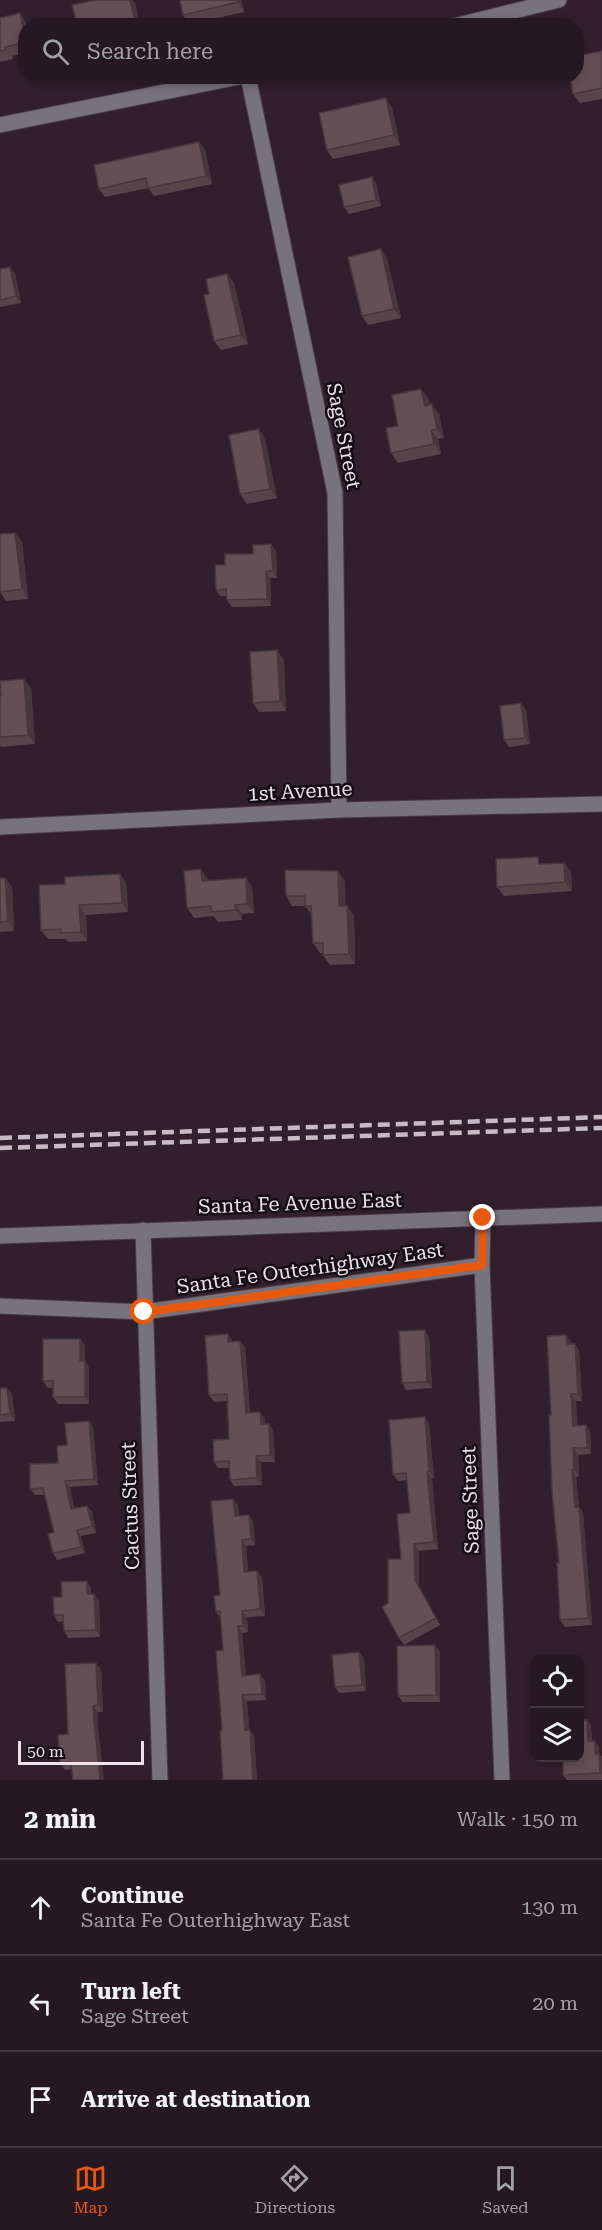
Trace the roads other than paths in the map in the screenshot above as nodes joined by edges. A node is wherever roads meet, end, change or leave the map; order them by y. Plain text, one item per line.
1 (559, 0) edge
2 (486, 18) edge
3 (204, 84) edge
4 (250, 84) edge
5 (0, 125) edge
6 (602, 804) edge
7 (339, 810) junction
8 (0, 827) edge
9 (602, 1214) edge
10 (483, 1218) junction
11 (142, 1230) junction
12 (0, 1236) edge
13 (482, 1265) junction
14 (0, 1306) edge
15 (144, 1312) junction
16 (160, 1780) edge
17 (502, 1780) edge

1 - 2 street
3 - 5 street
4 - 7 street, Sage Street
6 - 7 street, 1st Avenue
7 - 8 street, 1st Avenue
9 - 10 street, Santa Fe Avenue East
10 - 11 street, Santa Fe Avenue East
10 - 13 street, Sage Street
11 - 12 street, Santa Fe Avenue East
11 - 15 street, Cactus Street
13 - 15 street, Santa Fe Outerhighway East
13 - 17 street, Sage Street
14 - 15 street, Santa Fe Outerhighway East
15 - 16 street, Cactus Street

